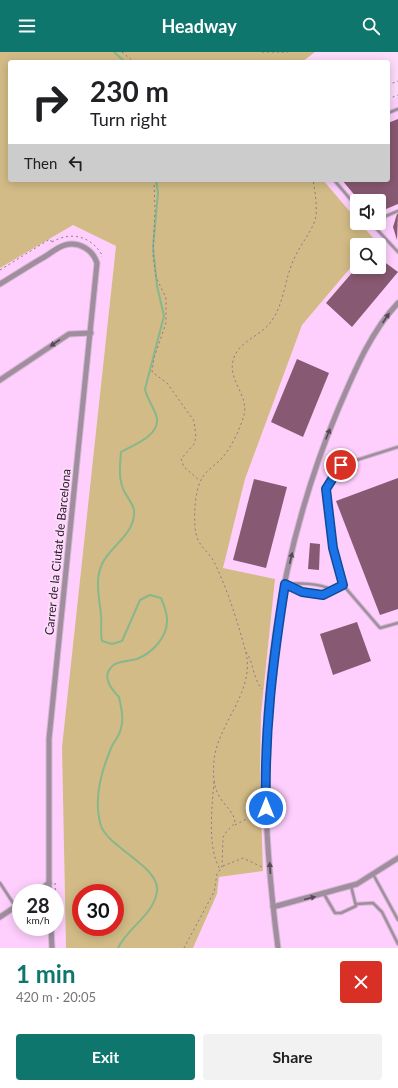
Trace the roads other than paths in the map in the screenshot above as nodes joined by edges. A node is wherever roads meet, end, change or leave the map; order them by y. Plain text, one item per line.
1 (336, 182) edge
2 (350, 199) edge
3 (398, 211) edge
4 (386, 216) edge
5 (377, 230) edge
6 (398, 252) edge
7 (0, 284) edge
8 (398, 303) edge
9 (91, 333) junction
10 (0, 380) edge
11 (398, 447) edge
12 (285, 584) junction
13 (343, 585) junction
14 (332, 590) junction
15 (398, 624) edge
16 (398, 858) edge
17 (373, 874) junction
18 (0, 883) edge
19 (49, 883) edge
20 (351, 886) junction
21 (324, 894) junction
22 (12, 901) edge
23 (356, 904) junction
24 (273, 907) junction
25 (12, 910) edge
26 (0, 917) edge
27 (398, 920) edge
28 (51, 936) edge
29 (398, 944) edge
30 (52, 948) edge
31 (278, 948) edge

1 - 2 lane
3 - 4 lane
5 - 6 lane
7 - 9 street, Carrer de la Ciutat de Barcelona
12 -> 8 street
9 -> 10 street
9 - 19 street, Carrer de la Ciutat de Barcelona
11 - 13 lane
12 - 14 lane
12 - 14 lane
24 -> 12 street
13 - 14 lane
13 - 15 lane
16 - 17 street
17 - 20 street
17 - 27 lane
18 - 22 lane
20 - 21 street
20 - 23 lane
21 - 23 lane
24 -> 21 street
23 - 29 lane
24 - 31 street
25 - 26 street
28 - 30 street

